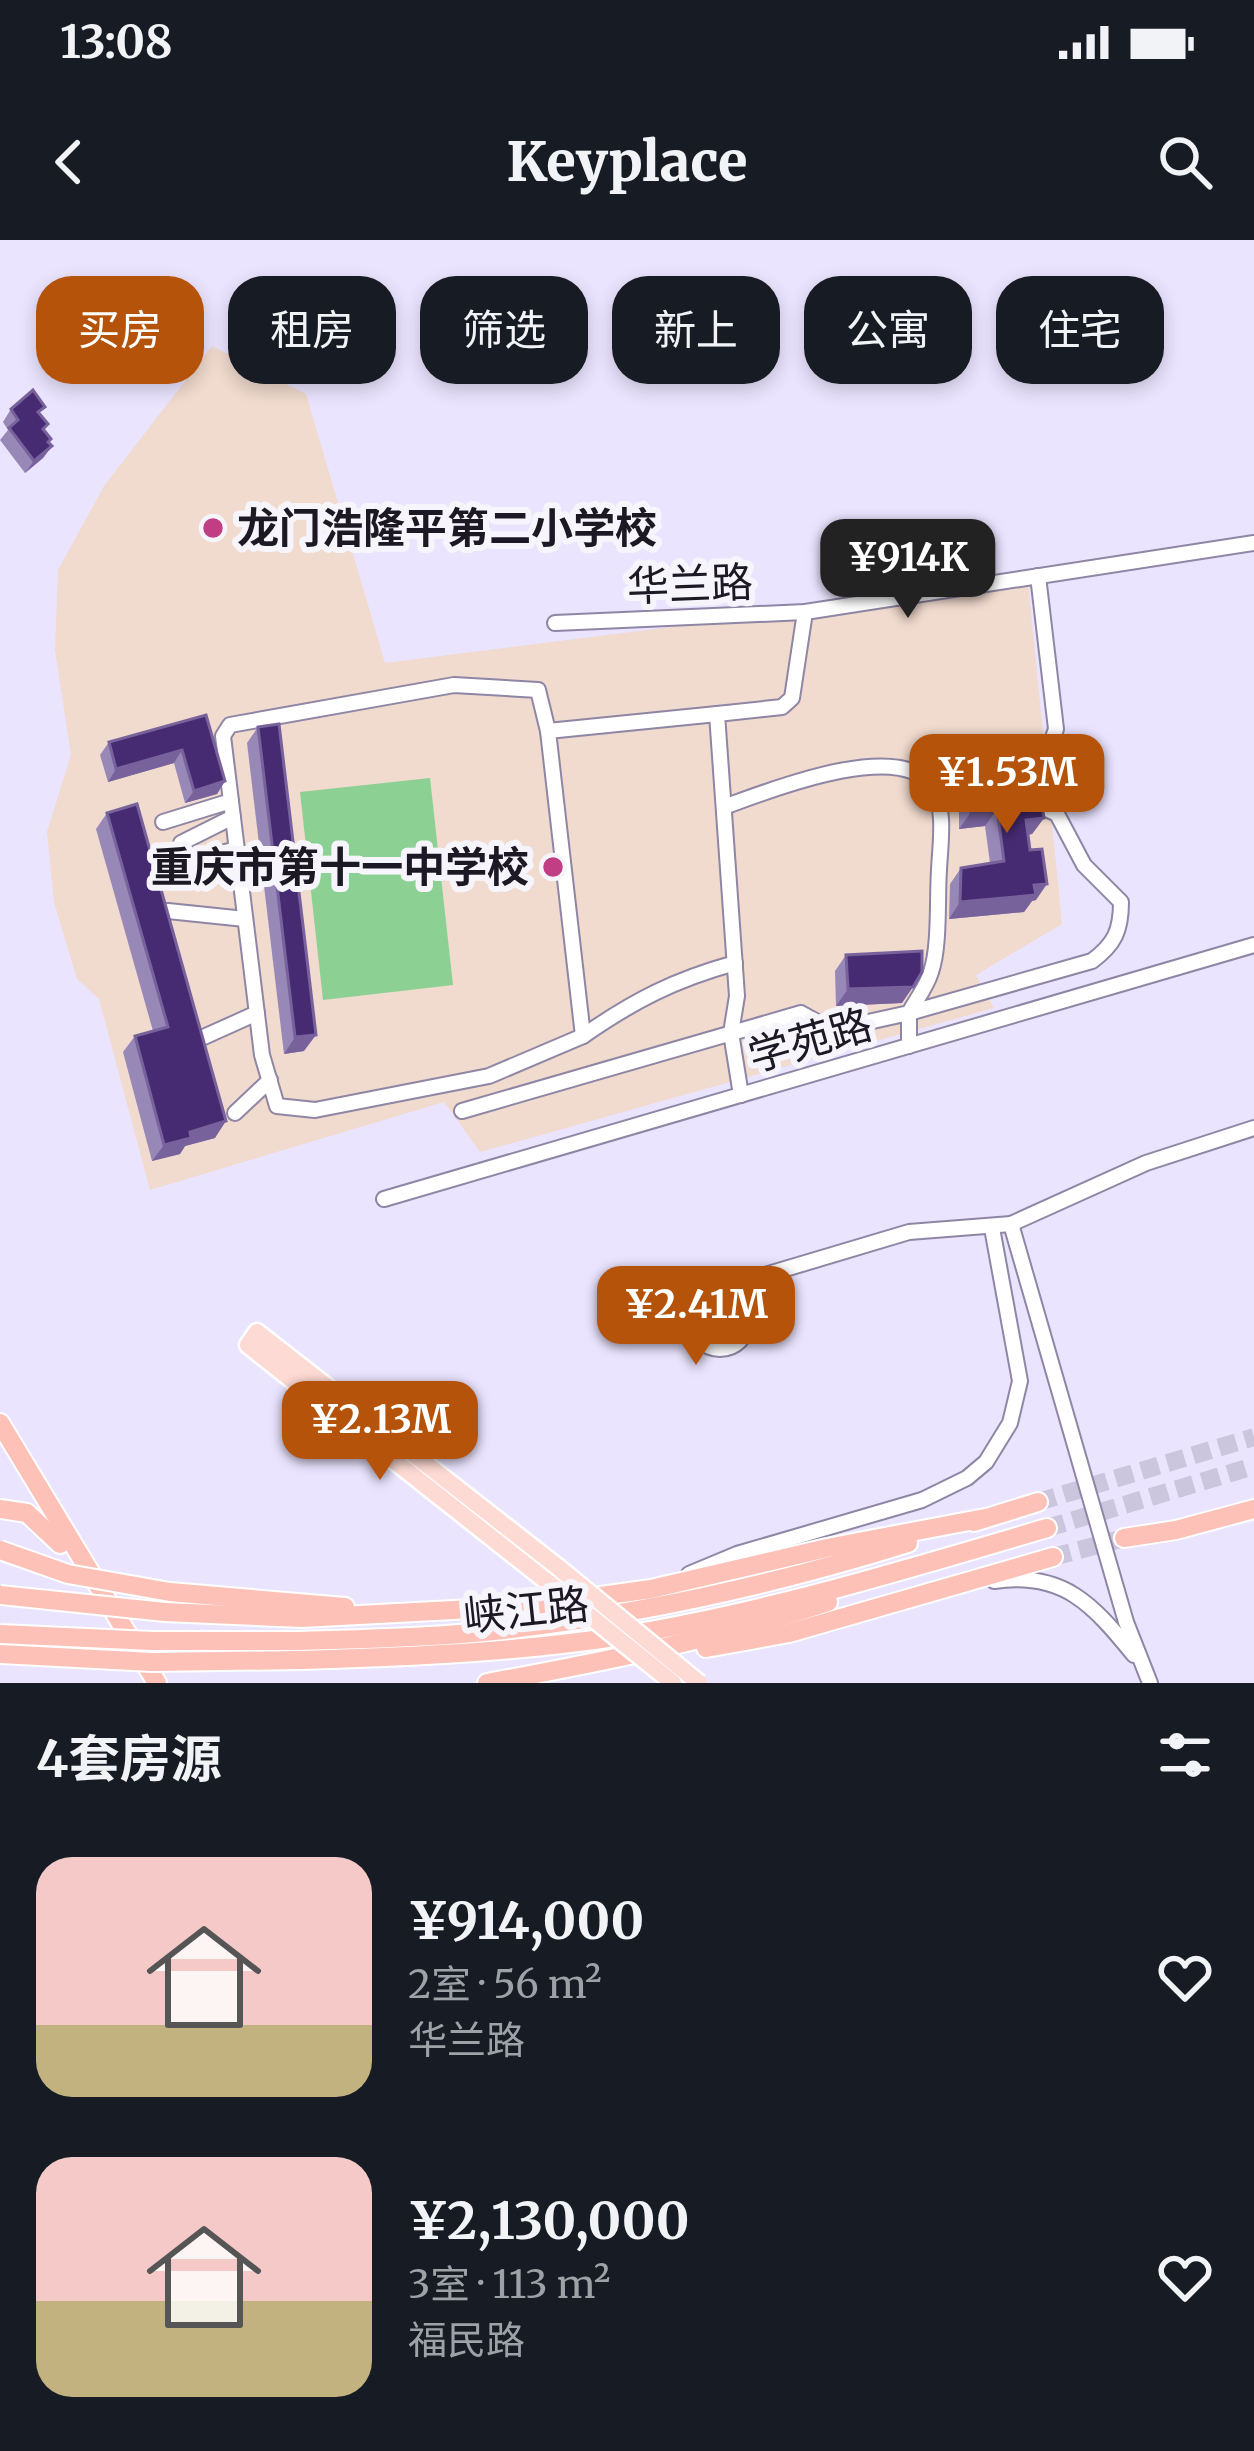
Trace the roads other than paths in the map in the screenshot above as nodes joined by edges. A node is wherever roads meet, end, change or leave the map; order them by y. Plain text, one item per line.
1 (1254, 543) edge
2 (1038, 576) junction
3 (805, 612) junction
4 (555, 623) dead end
5 (717, 714) junction
6 (548, 731) junction
7 (724, 807) junction
8 (232, 809) junction
9 (163, 822) dead end
10 (182, 843) dead end
11 (237, 849) junction
12 (149, 871) edge
13 (168, 911) edge
14 (245, 919) junction
15 (1254, 944) edge
16 (735, 963) junction
17 (257, 1013) junction
18 (909, 1013) junction
19 (730, 1033) junction
20 (583, 1036) junction
21 (196, 1040) edge
22 (909, 1046) junction
23 (269, 1080) junction
24 (741, 1095) junction
25 (462, 1111) dead end
26 (236, 1113) dead end
27 (1254, 1128) edge
28 (383, 1199) dead end
29 (1011, 1224) junction
30 (992, 1228) junction
31 (734, 1296) junction
32 (252, 1339) dead end
33 (0, 1424) edge
34 (0, 1448) edge
35 (21, 1460) junction
36 (1038, 1502) tunnel mouth
37 (0, 1509) edge
38 (1254, 1509) edge
39 (985, 1518) junction
40 (1047, 1528) tunnel mouth
41 (1124, 1538) tunnel mouth
42 (0, 1550) edge
43 (956, 1555) junction
44 (1053, 1557) tunnel mouth
45 (552, 1574) junction
46 (947, 1587) junction
47 (651, 1589) junction
48 (0, 1595) edge
49 (167, 1602) junction
50 (0, 1634) edge
51 (301, 1650) junction
52 (0, 1654) edge
53 (606, 1661) junction
54 (1142, 1665) junction
55 (143, 1683) edge
56 (157, 1683) edge
57 (488, 1683) edge
58 (674, 1683) edge
59 (699, 1683) edge
60 (1150, 1683) edge

1 - 2 street, 华兰路
2 - 3 street, 华兰路
2 - 18 street
3 - 4 street, 华兰路
3 - 5 street
5 - 6 street
5 - 7 street
6 - 8 street
6 - 20 street
7 - 16 street
7 - 18 street
8 - 9 street
8 - 10 street
8 - 11 street
11 - 12 street
11 - 14 street
13 - 14 street
14 - 17 street
15 - 22 street, 学苑路
16 - 19 street
16 - 20 street
17 - 21 street
17 - 23 street
18 - 19 street
18 - 22 street
19 - 24 street
19 - 25 street
20 - 23 street
22 - 24 street, 学苑路
23 - 26 street
24 - 28 street, 学苑路
27 - 29 street
29 - 30 street
29 - 54 street
30 - 31 street
30 - 47 street
31 - 31 street
32 - 45 main road
33 - 35 highway
34 - 35 highway
35 - 56 highway
36 - 39 highway, 峡江路
37 - 55 highway
38 - 41 highway
39 - 47 highway
39 - 51 highway, 峡江路
40 - 43 highway, 峡江路
42 - 49 highway, bridge
43 - 51 highway, 峡江路
43 - 53 highway
44 - 46 highway
45 - 58 main road, bridge
45 - 59 main road, bridge
46 - 53 highway
46 - 54 street
47 - 49 highway
48 - 49 highway, bridge
50 - 51 highway, 峡江路, bridge
51 - 52 highway, 峡江路, bridge
53 - 57 highway
54 - 60 street

